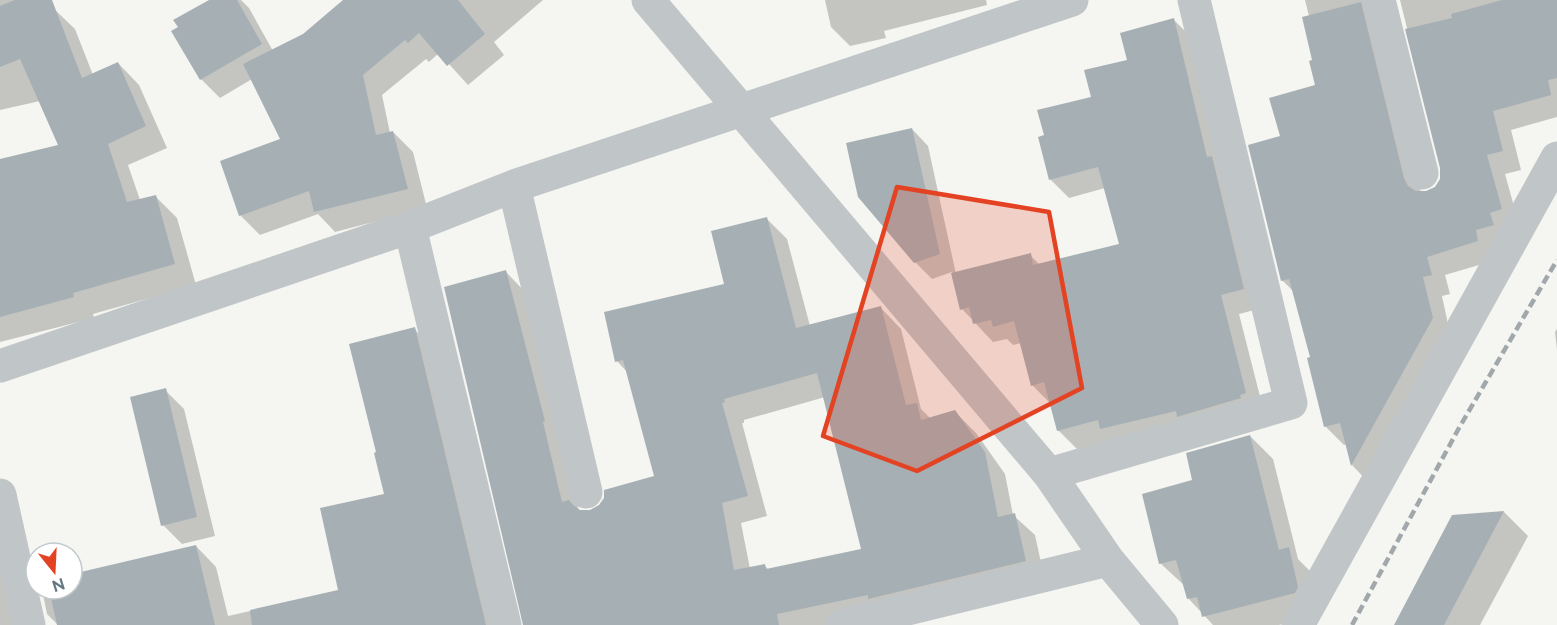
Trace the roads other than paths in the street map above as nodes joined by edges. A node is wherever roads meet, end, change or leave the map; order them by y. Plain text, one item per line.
1 (648, 0) edge
2 (1072, 0) edge
3 (1194, 0) edge
4 (1379, 0) edge
5 (996, 13) edge
6 (741, 110) junction
7 (1557, 158) edge
8 (1422, 174) dead end
9 (514, 186) junction
10 (410, 227) junction
11 (0, 366) edge
12 (1049, 474) junction
13 (586, 492) dead end
14 (0, 495) edge
15 (1108, 560) junction
16 (29, 625) edge
17 (505, 625) edge
18 (842, 625) edge
19 (1162, 625) edge
20 (1298, 625) edge

1 - 6 street
2 - 5 street
3 - 12 street
4 - 8 street
5 - 6 street
6 - 9 street
6 - 12 street
7 - 20 street
9 - 10 street
9 - 13 street
10 - 11 street
10 - 17 street
12 - 15 street
14 - 16 street
15 - 18 street
15 - 19 street

